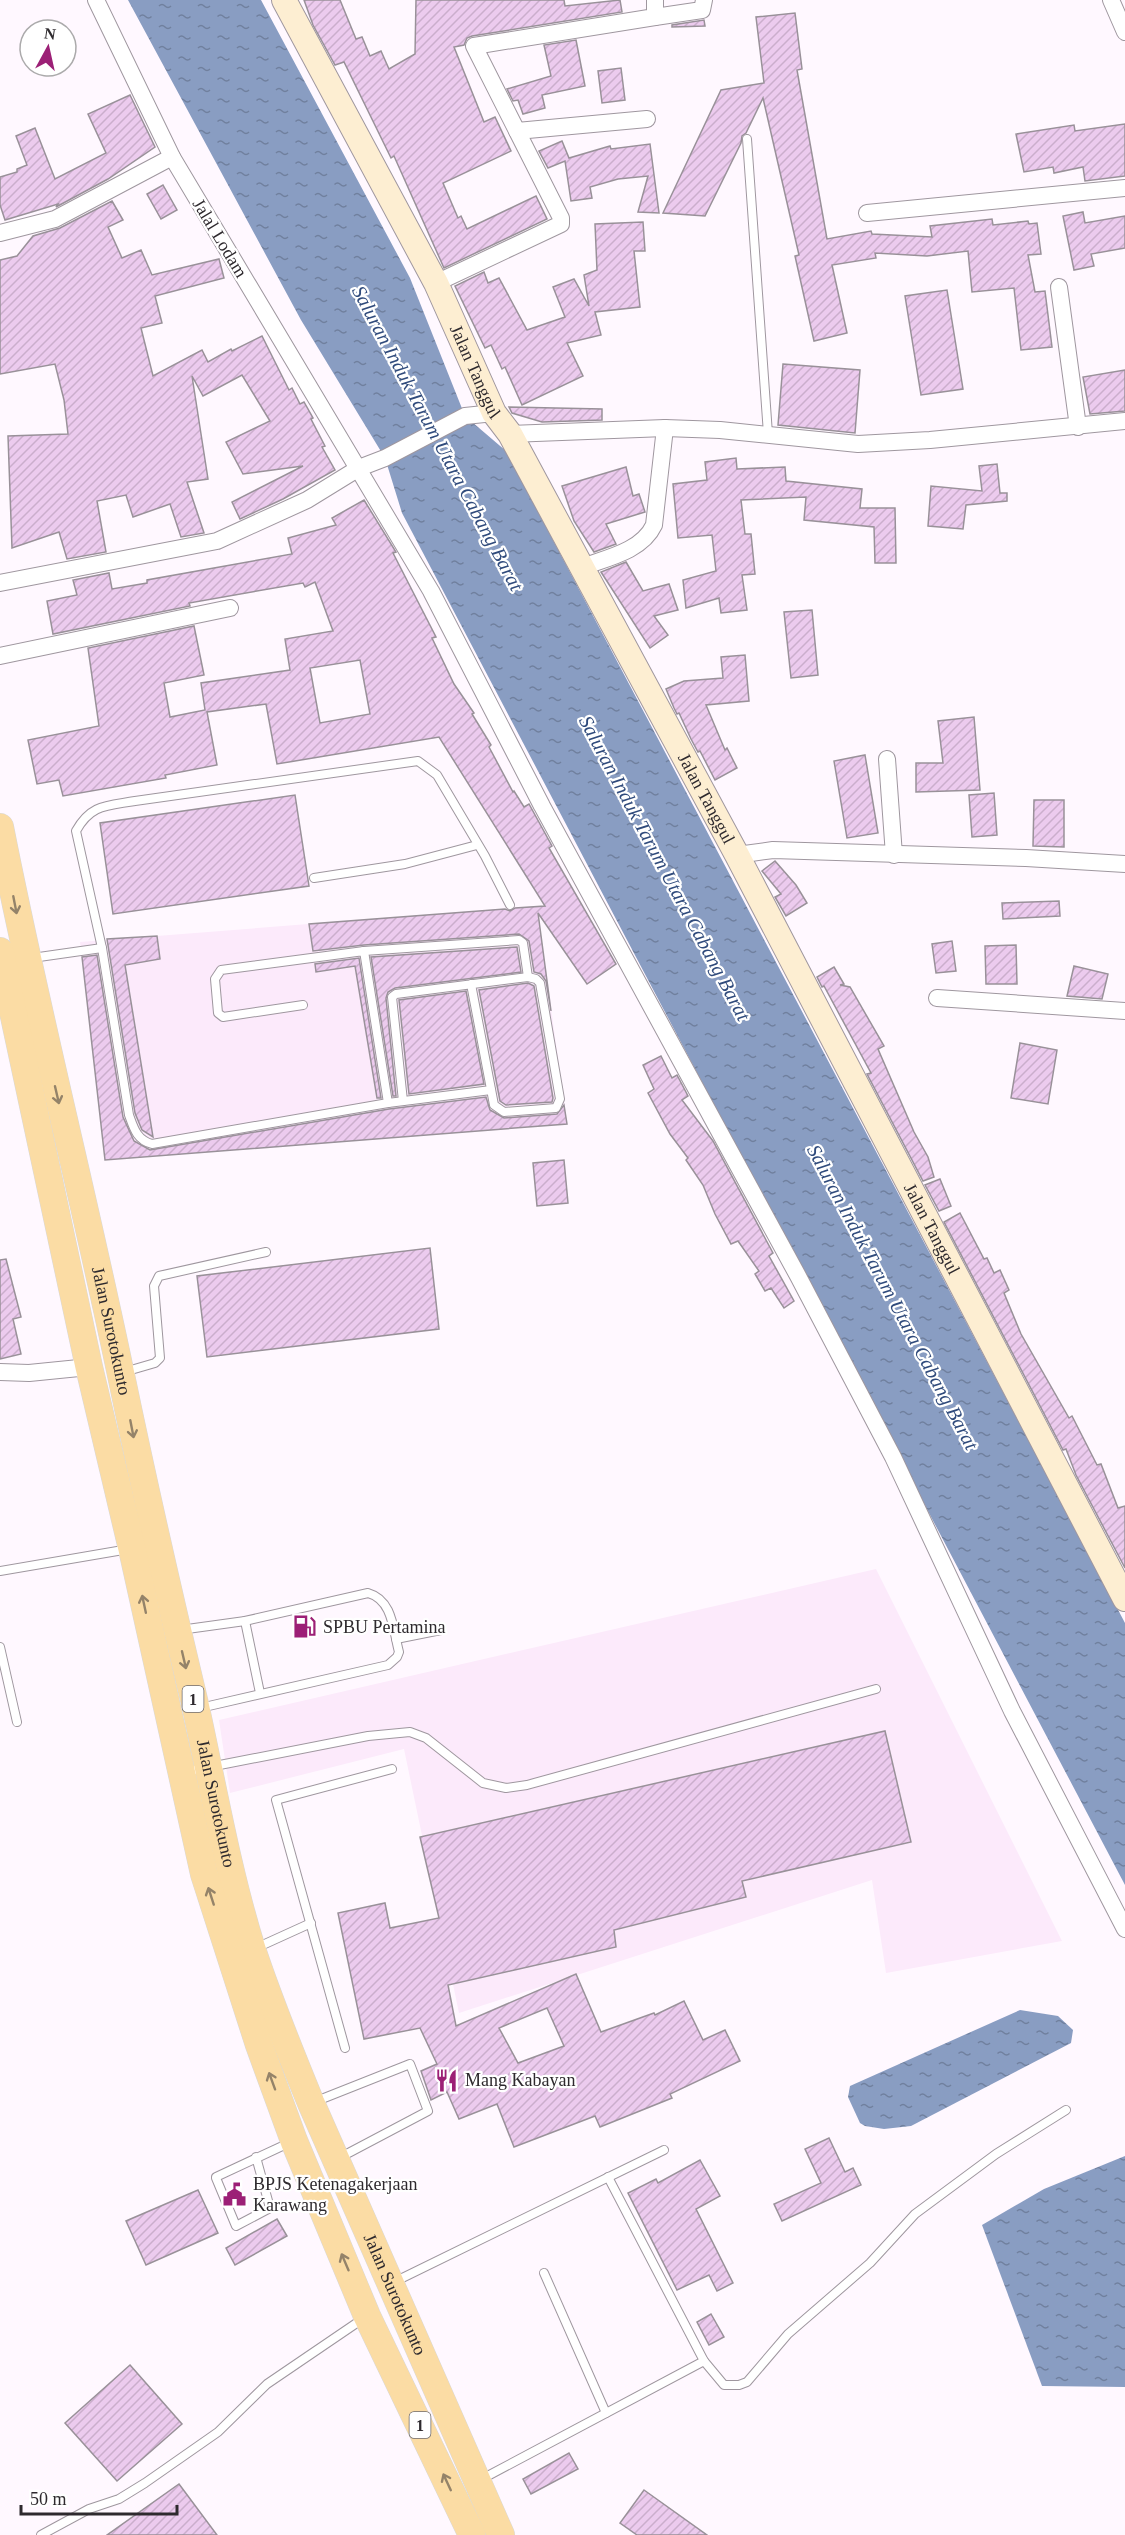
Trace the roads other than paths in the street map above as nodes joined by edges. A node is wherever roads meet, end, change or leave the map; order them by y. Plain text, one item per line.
1 (96, 0) edge
2 (284, 0) edge
3 (704, 0) edge
4 (1111, 0) edge
5 (655, 8) edge
6 (1125, 32) edge
7 (647, 119) dead end
8 (517, 131) junction
9 (747, 140) dead end
10 (172, 157) junction
11 (1125, 188) edge
12 (867, 213) dead end
13 (0, 233) edge
14 (436, 283) junction
15 (1059, 287) dead end
16 (494, 413) junction
17 (1125, 421) edge
18 (1078, 427) junction
19 (665, 428) junction
20 (510, 434) junction
21 (768, 434) junction
22 (359, 468) junction
23 (582, 567) junction
24 (0, 583) edge
25 (230, 608) dead end
26 (0, 656) edge
27 (887, 759) dead end
28 (0, 827) edge
29 (477, 845) junction
30 (737, 855) junction
31 (894, 855) junction
32 (1125, 864) edge
33 (314, 878) dead end
34 (510, 906) dead end
35 (102, 948) junction
36 (0, 951) edge
37 (364, 951) junction
38 (26, 959) junction
39 (528, 977) junction
40 (471, 984) junction
41 (937, 998) dead end
42 (303, 1005) dead end
43 (1125, 1011) edge
44 (491, 1090) junction
45 (403, 1101) junction
46 (388, 1103) junction
47 (266, 1252) dead end
48 (89, 1368) junction
49 (0, 1372) edge
50 (120, 1373) junction
51 (132, 1549) junction
52 (0, 1571) edge
53 (1125, 1599) edge
54 (245, 1621) junction
55 (441, 1630) dead end
56 (164, 1633) junction
57 (396, 1639) junction
58 (0, 1647) edge
59 (876, 1689) dead end
60 (260, 1694) junction
61 (196, 1709) junction
62 (17, 1722) dead end
63 (208, 1766) junction
64 (392, 1769) dead end
65 (180, 1773) junction
66 (311, 1923) junction
67 (1125, 1929) edge
68 (253, 1950) junction
69 (345, 2048) dead end
70 (311, 2103) junction
71 (1066, 2110) dead end
72 (294, 2141) junction
73 (664, 2150) dead end
74 (256, 2157) junction
75 (336, 2160) junction
76 (608, 2176) junction
77 (544, 2273) dead end
78 (390, 2284) junction
79 (367, 2316) junction
80 (704, 2361) junction
81 (606, 2413) junction
82 (476, 2482) junction
83 (41, 2535) edge
84 (472, 2535) edge
85 (501, 2535) edge

1 - 10 street, Jalal Lodam
2 - 14 street, Jalan Tanggul
3 - 5 street
4 - 6 street
5 - 8 street
7 - 8 street
8 - 14 street
9 - 21 lane
10 - 13 street
10 - 22 street, Jalal Lodam
11 - 12 street
14 - 16 street, Jalan Tanggul
15 - 18 street
16 - 20 street, Jalan Tanggul
16 - 22 street
17 - 18 street
18 - 21 street
19 - 20 street
19 - 21 street
19 - 23 street
20 - 23 street, Jalan Tanggul
22 - 24 street
22 - 67 street, Jalal Lodam
23 - 30 street, Jalan Tanggul
25 - 26 street
27 - 31 street
28 -> 38 main road, Jalan Surotokunto / 1
29 - 33 lane
29 - 34 lane
29 - 35 lane
30 - 31 street
30 - 53 street, Jalan Tanggul
31 - 32 street
35 - 38 lane
35 - 46 lane
36 - 48 main road, Jalan Surotokunto / 1
37 - 39 lane
37 - 42 lane
37 - 46 lane
38 -> 50 main road, Jalan Surotokunto / 1
39 - 40 lane
39 - 44 lane
40 - 44 lane
40 - 45 lane
41 - 43 street
44 - 45 lane
45 - 46 lane
47 - 50 lane
48 - 49 street
48 - 51 main road, Jalan Surotokunto / 1
50 -> 56 main road, Jalan Surotokunto / 1
51 - 52 lane
56 -> 51 main road, Jalan Surotokunto / 1
54 - 56 lane
54 - 57 lane
54 - 60 lane
55 - 57 lane
56 -> 61 main road, Jalan Surotokunto / 1
56 - 65 main road, Jalan Surotokunto / 1
57 - 60 lane
58 - 62 lane
59 - 63 lane
60 - 61 lane
61 - 63 main road, Jalan Surotokunto / 1
63 - 65 lane
63 - 68 main road, Jalan Surotokunto / 1
64 - 66 lane
72 -> 65 main road, Jalan Surotokunto / 1
66 - 68 lane
66 - 69 lane
68 - 70 main road, Jalan Surotokunto / 1
70 - 75 main road, Jalan Surotokunto / 1
70 - 75 lane
71 - 80 lane
72 - 74 lane
79 -> 72 main road, Jalan Surotokunto / 1
73 - 76 lane
74 - 74 lane
75 - 78 main road, Jalan Surotokunto / 1
76 - 78 lane
76 - 80 lane
77 - 81 lane
78 - 82 main road, Jalan Surotokunto / 1
79 - 83 lane
84 -> 79 main road, Jalan Surotokunto / 1
80 - 81 lane
81 - 82 lane
82 - 85 main road, Jalan Surotokunto / 1

